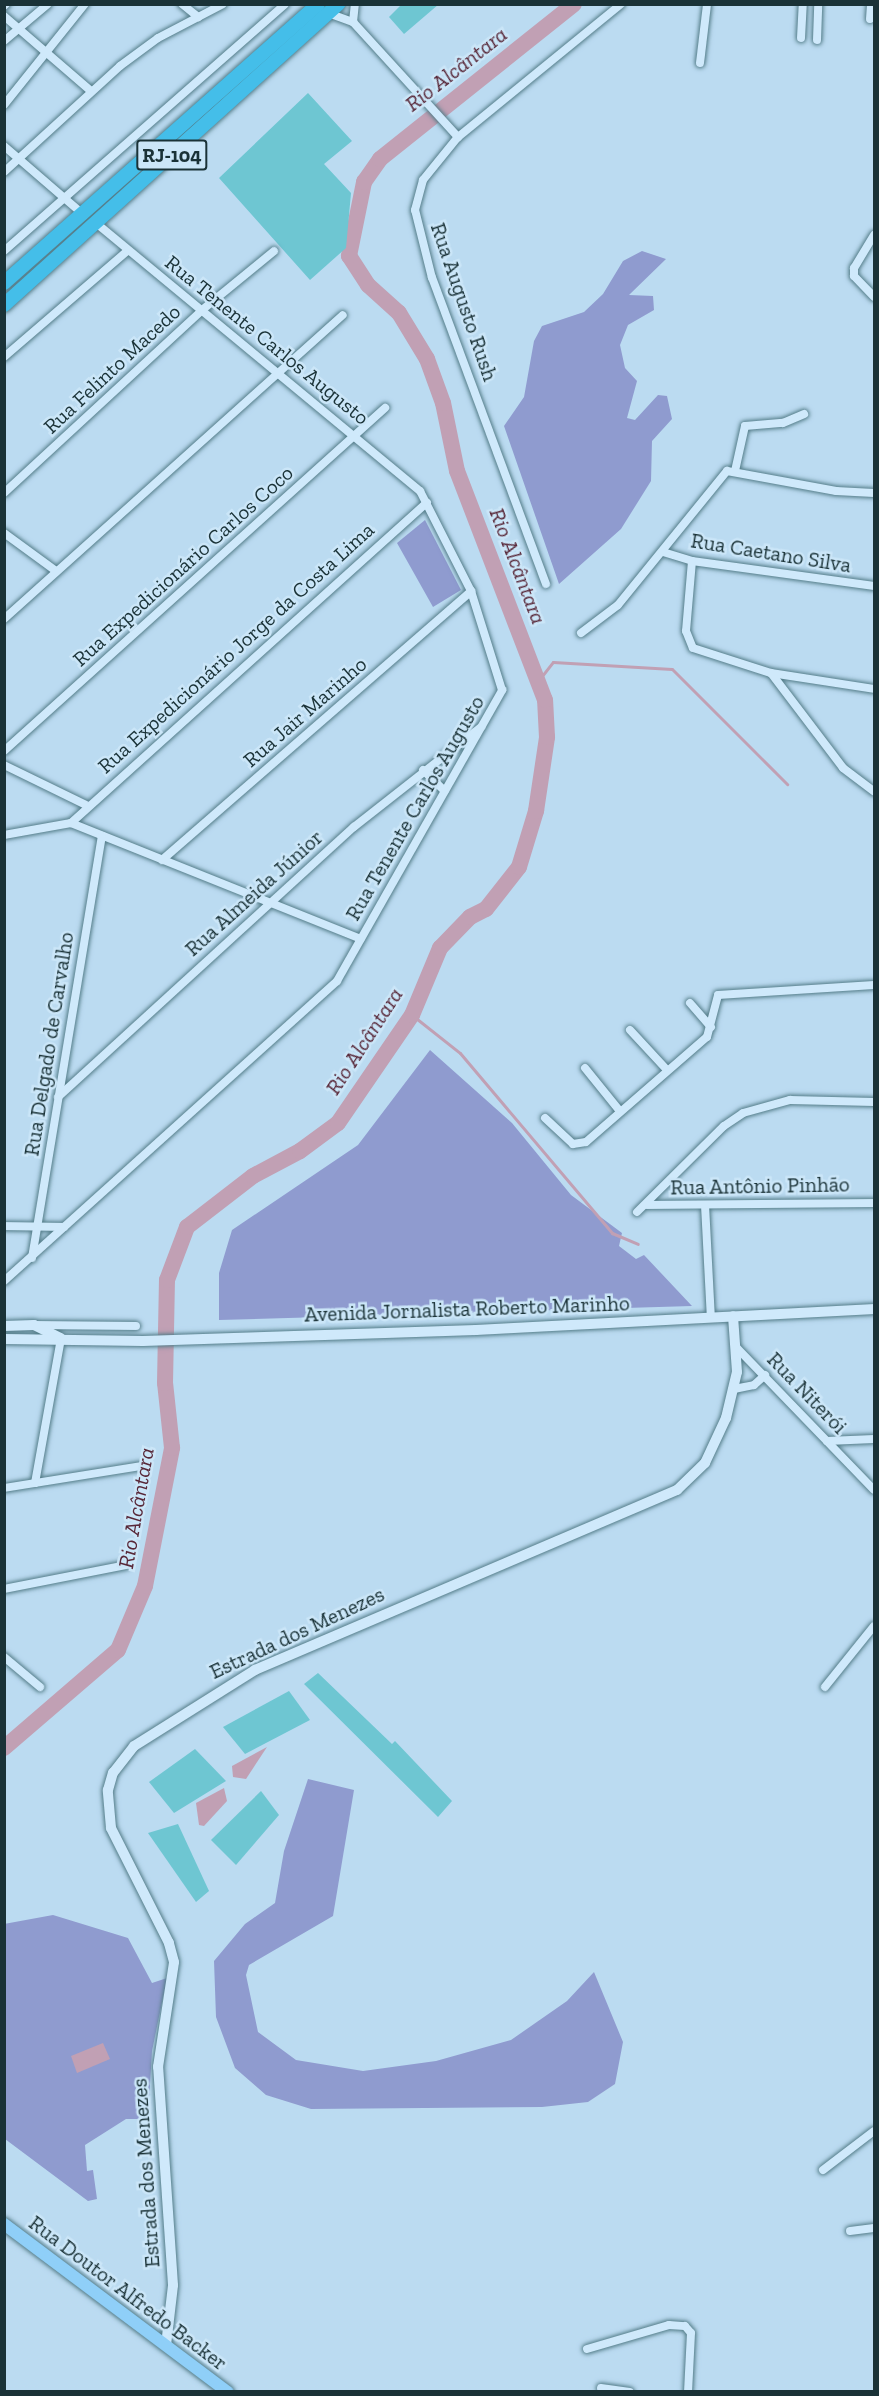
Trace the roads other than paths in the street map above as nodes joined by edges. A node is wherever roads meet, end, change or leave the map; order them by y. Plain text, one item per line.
1 (48, 4) edge
2 (85, 4) edge
3 (182, 4) edge
4 (223, 4) edge
5 (285, 4) edge
6 (355, 4) edge
7 (621, 4) edge
8 (707, 4) edge
9 (803, 4) edge
10 (818, 4) edge
11 (871, 4) edge
12 (328, 7) edge
13 (198, 18) junction
14 (870, 19) dead end
15 (7, 21) edge
16 (353, 22) junction
17 (801, 38) dead end
18 (817, 40) dead end
19 (4, 41) edge
20 (700, 63) dead end
21 (91, 91) junction
22 (4, 105) edge
23 (455, 134) junction
24 (4, 146) edge
25 (20, 158) junction
26 (4, 172) edge
27 (64, 196) junction
28 (84, 215) junction
29 (97, 224) junction
30 (874, 235) edge
31 (4, 251) edge
32 (274, 251) dead end
33 (126, 252) junction
34 (4, 284) edge
35 (874, 297) edge
36 (4, 305) edge
37 (202, 310) junction
38 (343, 315) dead end
39 (4, 357) edge
40 (278, 372) junction
41 (386, 408) dead end
42 (804, 414) dead end
43 (355, 434) junction
44 (735, 471) junction
45 (4, 493) edge
46 (874, 493) edge
47 (427, 502) junction
48 (4, 533) edge
49 (663, 552) junction
50 (692, 561) junction
51 (56, 571) junction
52 (546, 584) dead end
53 (874, 586) edge
54 (471, 591) junction
55 (4, 619) edge
56 (582, 633) dead end
57 (771, 673) junction
58 (874, 688) edge
59 (482, 726) junction
60 (4, 751) edge
61 (4, 765) edge
62 (423, 770) junction
63 (445, 791) junction
64 (874, 791) edge
65 (86, 805) junction
66 (71, 823) junction
67 (4, 835) edge
68 (102, 836) junction
69 (162, 860) junction
70 (269, 903) junction
71 (361, 939) junction
72 (874, 985) edge
73 (690, 1003) dead end
74 (711, 1027) junction
75 (630, 1030) dead end
76 (585, 1068) dead end
77 (667, 1070) junction
78 (58, 1097) junction
79 (874, 1102) edge
80 (619, 1110) junction
81 (545, 1118) dead end
82 (874, 1203) edge
83 (646, 1205) junction
84 (705, 1205) junction
85 (637, 1212) dead end
86 (4, 1226) edge
87 (37, 1226) junction
88 (64, 1227) junction
89 (32, 1258) junction
90 (4, 1281) edge
91 (874, 1309) edge
92 (733, 1316) junction
93 (711, 1318) junction
94 (34, 1324) junction
95 (4, 1326) edge
96 (136, 1326) dead end
97 (61, 1338) junction
98 (4, 1339) edge
99 (737, 1348) junction
100 (765, 1375) junction
101 (734, 1389) junction
102 (874, 1439) edge
103 (827, 1441) junction
104 (141, 1466) dead end
105 (35, 1483) junction
106 (4, 1488) edge
107 (874, 1490) edge
108 (126, 1565) dead end
109 (4, 1589) edge
110 (874, 1626) edge
111 (4, 1657) edge
112 (40, 1687) dead end
113 (825, 1687) dead end
114 (874, 2132) edge
115 (823, 2170) dead end
116 (4, 2224) edge
117 (874, 2228) edge
118 (850, 2230) dead end
119 (161, 2342) junction
120 (587, 2349) dead end
121 (601, 2388) dead end
122 (228, 2391) edge
123 (630, 2391) edge
124 (688, 2391) edge

1 - 19 street
2 - 22 street
3 - 13 street
4 - 13 street
5 - 27 street
6 - 16 street
7 - 23 street, Rua Augusto Rush
8 - 20 street
9 - 17 street
10 - 18 street
11 - 14 street
12 - 16 street
12 - 28 highway, RJ-104
12 - 29 highway, RJ-104
13 - 21 street
15 - 21 street
16 - 23 street
21 - 25 street
23 - 52 street, Rua Augusto Rush
24 - 25 street
25 - 26 street
25 - 27 street
27 - 28 street
27 - 31 street
28 - 34 highway, RJ-104
29 - 33 street, Rua Tenente Carlos Augusto
29 - 36 highway, RJ-104
30 - 35 street
32 - 37 street, Rua Felinto Macedo
33 - 37 street, Rua Tenente Carlos Augusto
33 - 39 street
37 - 40 street, Rua Tenente Carlos Augusto
37 - 45 street, Rua Felinto Macedo
38 - 40 street
40 - 43 street, Rua Tenente Carlos Augusto
40 - 51 street
41 - 43 street, Rua Expedicionário Carlos Coco
42 - 44 street
43 - 47 street, Rua Tenente Carlos Augusto
43 - 60 street, Rua Expedicionário Carlos Coco
44 - 46 street
44 - 49 street
47 - 54 street, Rua Tenente Carlos Augusto
47 - 65 street, Rua Expedicionário Jorge da Costa Lima
48 - 51 street
49 - 50 street, Rua Caetano Silva
49 - 56 street
50 - 53 street, Rua Caetano Silva
50 - 57 street
51 - 55 street
54 - 59 street, Rua Tenente Carlos Augusto
54 - 69 street, Rua Jair Marinho
57 - 58 street
57 - 64 street
59 - 62 street, Rua Almeida Júnior
59 - 63 street, Rua Tenente Carlos Augusto
61 - 65 street
62 - 63 street
62 - 70 street, Rua Almeida Júnior
63 - 71 street, Rua Tenente Carlos Augusto
65 - 66 street, Rua Expedicionário Jorge da Costa Lima
66 - 67 street
66 - 68 street
68 - 69 street
68 - 78 street, Rua Delgado de Carvalho
69 - 70 street
70 - 71 street
70 - 78 street, Rua Almeida Júnior
71 - 88 street, Rua Tenente Carlos Augusto
72 - 74 street
73 - 74 street
74 - 77 street
75 - 77 street
76 - 80 street
77 - 80 street
78 - 87 street, Rua Delgado de Carvalho
79 - 83 street
80 - 81 street
82 - 84 street, Rua Antônio Pinhão
83 - 84 street, Rua Antônio Pinhão
83 - 85 street
84 - 93 street
86 - 87 street
87 - 88 street
87 - 89 street, Rua Delgado de Carvalho
88 - 89 street, Rua Tenente Carlos Augusto
89 - 90 street, Rua Tenente Carlos Augusto
91 - 92 main road, Avenida Jornalista Roberto Marinho
92 - 93 main road, Avenida Jornalista Roberto Marinho
92 - 99 main road, Estrada dos Menezes
93 - 97 main road, Avenida Jornalista Roberto Marinho
94 - 95 main road
94 - 96 street
94 - 97 main road, Avenida Jornalista Roberto Marinho
97 - 98 main road, Avenida Jornalista Roberto Marinho
97 - 105 street
99 - 100 street, Rua Niterói
99 - 101 main road, Estrada dos Menezes
100 - 101 street
100 - 103 street, Rua Niterói
101 - 119 main road, Estrada dos Menezes
102 - 103 street
103 - 107 street, Rua Niterói
104 - 105 street
105 - 106 street
108 - 109 street
110 - 113 street
111 - 112 street
114 - 115 street
116 - 119 main road, Rua Doutor Alfredo Backer
117 - 118 street
119 - 122 main road, Rua Doutor Alfredo Backer
120 - 124 street
121 - 123 street

